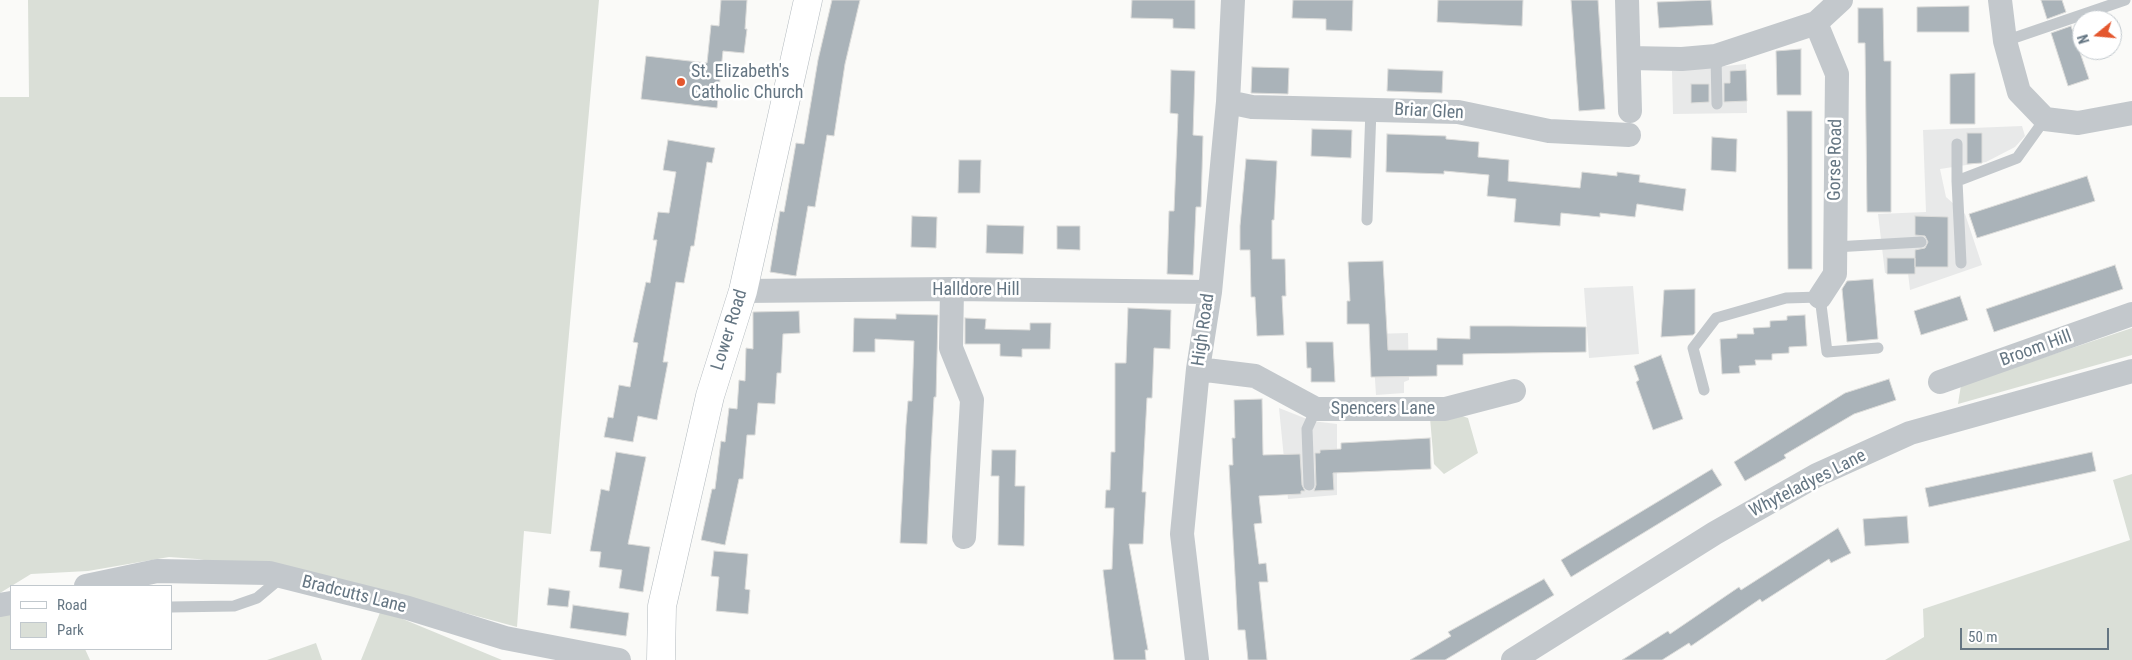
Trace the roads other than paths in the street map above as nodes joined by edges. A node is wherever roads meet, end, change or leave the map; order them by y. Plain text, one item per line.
1 (808, 0) edge
2 (1233, 0) edge
3 (1627, 0) edge
4 (1841, 0) edge
5 (2000, 0) edge
6 (2125, 0) edge
7 (1816, 23) junction
8 (2005, 41) junction
9 (1716, 56) junction
10 (1629, 58) junction
11 (1228, 102) junction
12 (1717, 104) dead end
13 (1371, 109) junction
14 (1630, 111) dead end
15 (2132, 113) edge
16 (2045, 119) junction
17 (1628, 135) dead end
18 (1957, 144) dead end
19 (1957, 181) junction
20 (1367, 220) dead end
21 (1921, 242) dead end
22 (1835, 247) junction
23 (1961, 263) dead end
24 (952, 289) junction
25 (743, 291) junction
26 (1210, 292) junction
27 (1820, 297) junction
28 (2132, 314) edge
29 (1878, 348) dead end
30 (1198, 369) junction
31 (2132, 371) edge
32 (1940, 382) dead end
33 (1514, 390) dead end
34 (1704, 390) dead end
35 (1316, 409) junction
36 (1309, 485) dead end
37 (964, 537) dead end
38 (282, 577) junction
39 (90, 585) edge
40 (172, 607) edge
41 (619, 660) edge
42 (661, 660) edge
43 (1196, 660) edge
44 (1513, 660) edge

1 - 25 street, Lower Road
2 - 11 street, High Road
3 - 10 street
4 - 7 street
5 - 8 street
6 - 8 lane
7 - 9 street
7 - 22 street, Gorse Road
8 - 16 street
9 - 10 street
9 - 12 lane
10 - 14 street
11 - 13 street, Briar Glen
11 - 26 street, High Road
13 - 17 street, Briar Glen
13 - 20 lane
15 - 16 street
16 - 19 lane
18 - 19 lane
19 - 23 lane
21 - 22 lane
22 - 27 street, Gorse Road
24 - 25 street, Halldore Hill
24 - 26 street, Halldore Hill
24 - 37 street
25 - 42 street, Lower Road
26 - 30 street, High Road
27 - 29 lane
27 - 34 lane
28 - 32 street, Broom Hill
30 - 35 street, Spencers Lane
30 - 43 street, High Road
31 - 44 street, Whyteladyes Lane
33 - 35 street, Spencers Lane
35 - 36 lane
38 - 39 street, Bradcutts Lane
38 - 40 lane
38 - 41 street, Bradcutts Lane

